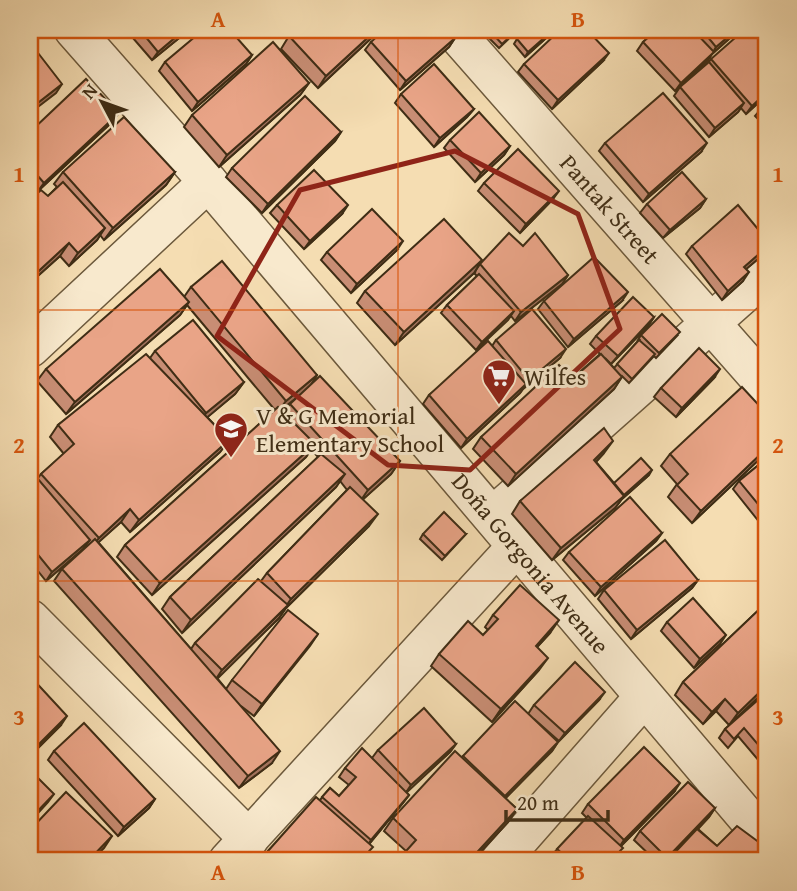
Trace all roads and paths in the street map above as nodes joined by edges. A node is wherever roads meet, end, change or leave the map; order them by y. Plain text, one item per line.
1 (74, 30) edge
2 (453, 30) edge
3 (208, 182) junction
4 (767, 273) edge
5 (711, 323) junction
6 (30, 348) edge
7 (767, 387) edge
8 (493, 516) junction
9 (517, 546) junction
10 (30, 619) edge
11 (644, 697) junction
12 (767, 841) edge
13 (239, 850) edge
14 (500, 861) edge

1 - 3 street, Doña Gorgonia Avenue
2 - 5 street, Pantak Street
3 - 6 street
3 - 8 street, Doña Gorgonia Avenue
4 - 5 street
5 - 7 street, Pantak Street
5 - 8 street
8 - 9 street, Doña Gorgonia Avenue
9 - 11 street, Doña Gorgonia Avenue
9 - 13 street
10 - 13 street
11 - 12 street, Doña Gorgonia Avenue
11 - 14 street

